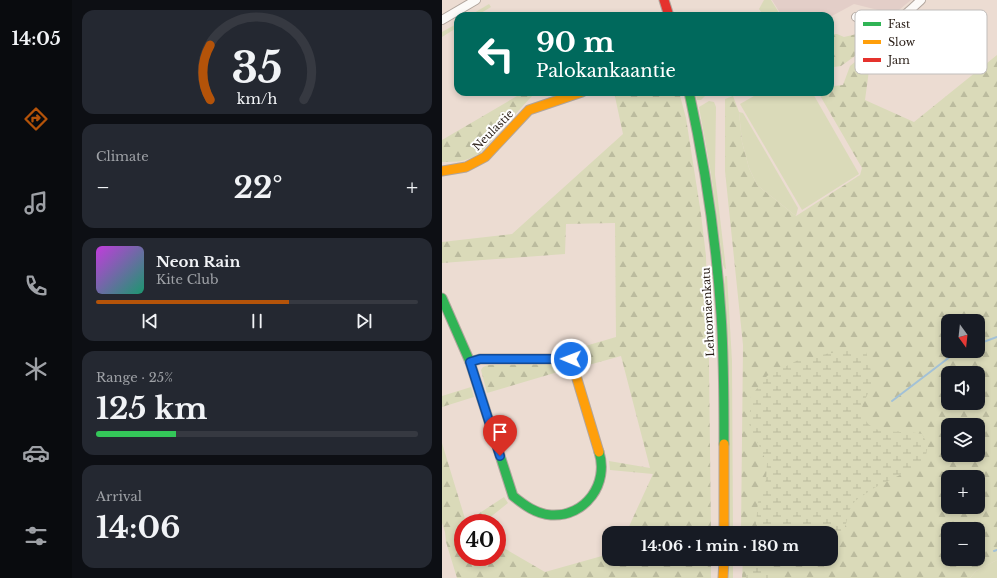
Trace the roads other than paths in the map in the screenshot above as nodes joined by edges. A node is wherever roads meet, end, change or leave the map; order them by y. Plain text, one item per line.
1 (476, 0) edge
2 (664, 0) edge
3 (921, 0) edge
4 (910, 10) edge
5 (456, 12) edge
6 (668, 12) edge
7 (454, 13) edge
8 (442, 20) edge
9 (569, 96) edge
10 (690, 96) edge
11 (442, 171) edge
12 (442, 298) edge
13 (470, 362) junction
14 (724, 526) edge
15 (724, 566) edge
16 (724, 578) edge

1 - 5 street
2 - 6 street
3 - 4 street
7 - 8 street
9 - 11 street, Neulastie
10 - 14 street, Lehtomäenkatu
12 - 13 street
13 - 13 street
15 - 16 street

